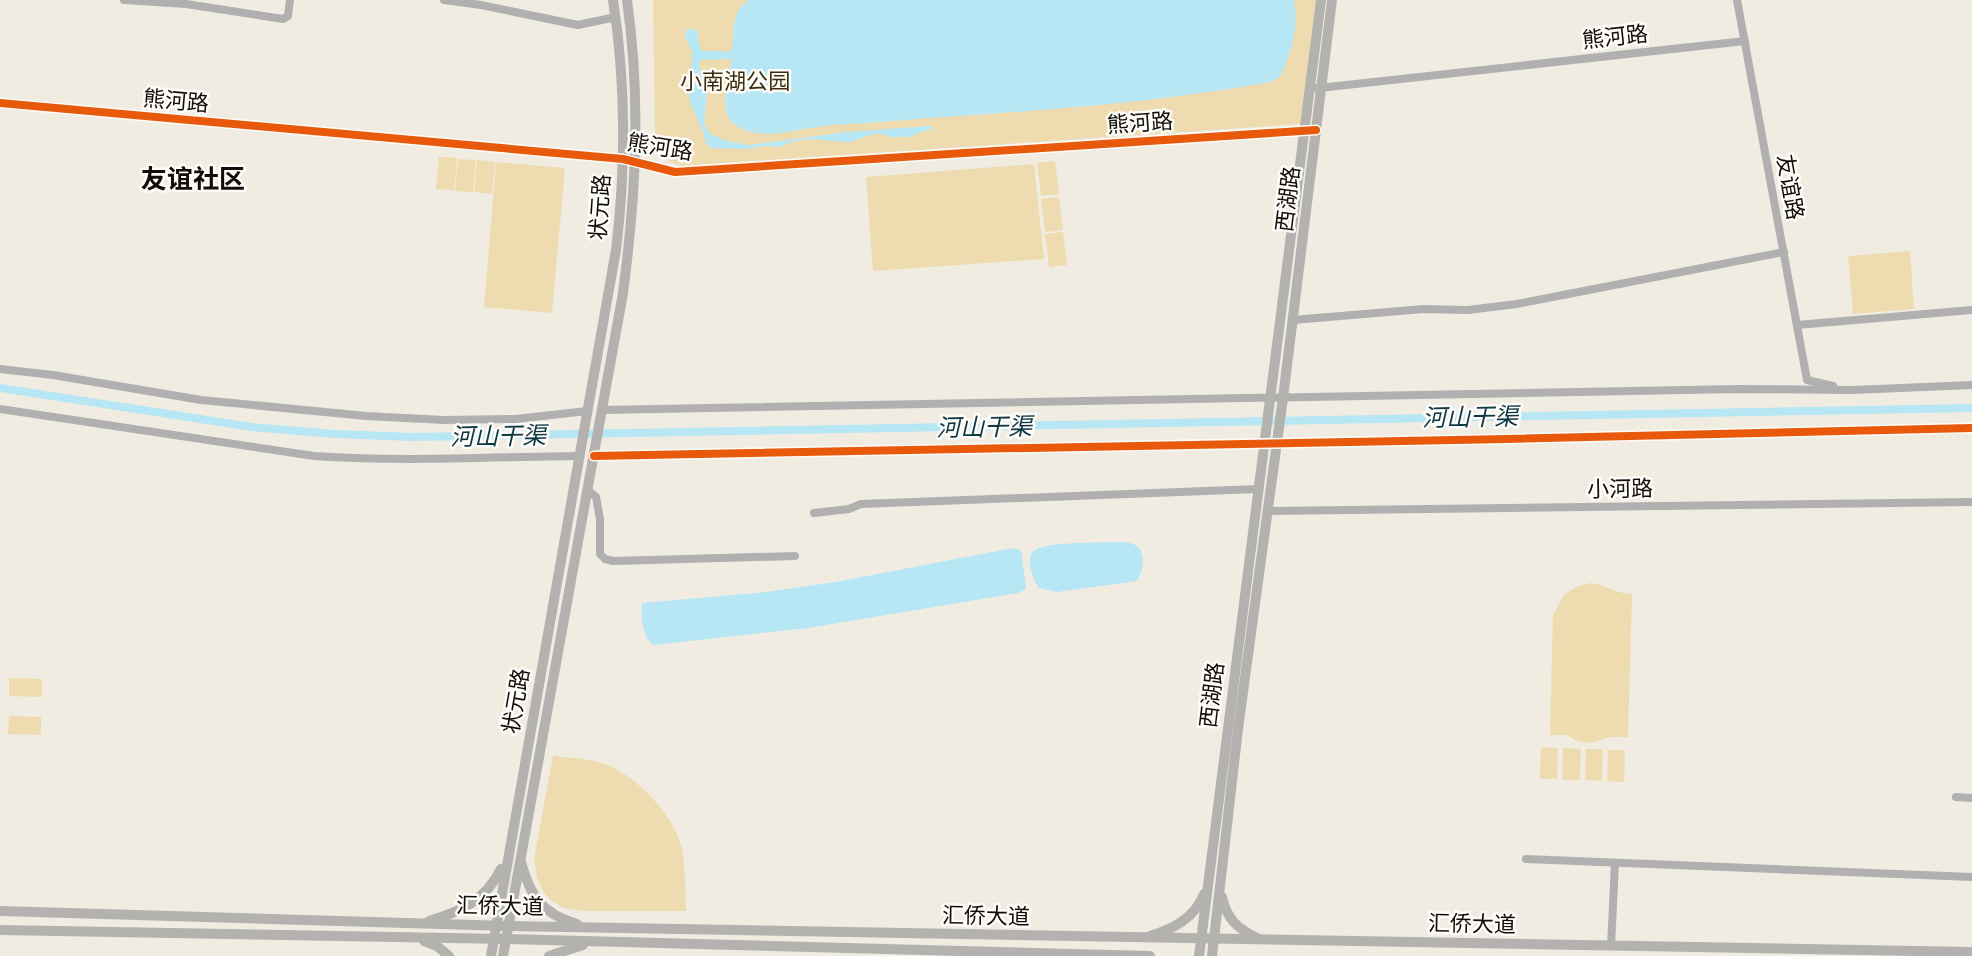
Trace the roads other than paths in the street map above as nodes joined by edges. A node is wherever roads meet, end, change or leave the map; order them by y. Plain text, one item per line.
1 (124, 0) edge
2 (290, 0) edge
3 (444, 0) edge
4 (613, 0) edge
5 (627, 0) edge
6 (1321, 0) edge
7 (1332, 0) edge
8 (1737, 0) edge
9 (616, 17) junction
10 (1745, 41) junction
11 (1322, 88) junction
12 (1310, 89) junction
13 (0, 103) edge
14 (1305, 130) junction
15 (1316, 130) junction
16 (623, 159) junction
17 (635, 162) junction
18 (1784, 252) junction
19 (1972, 310) edge
20 (1293, 320) junction
21 (1797, 325) junction
22 (0, 369) edge
23 (1972, 385) edge
24 (1853, 390) junction
25 (1270, 400) junction
26 (1282, 401) junction
27 (0, 409) edge
28 (587, 413) junction
29 (601, 413) junction
30 (1972, 428) edge
31 (1264, 441) junction
32 (1276, 441) junction
33 (580, 455) junction
34 (594, 456) junction
35 (1258, 489) junction
36 (588, 490) junction
37 (1972, 502) edge
38 (1268, 512) junction
39 (814, 513) dead end
40 (795, 556) dead end
41 (1956, 797) dead end
42 (1972, 798) edge
43 (508, 856) junction
44 (520, 857) junction
45 (1527, 859) dead end
46 (1615, 863) junction
47 (1972, 877) edge
48 (1208, 882) junction
49 (1220, 884) junction
50 (1, 911) edge
51 (419, 924) junction
52 (495, 926) junction
53 (508, 926) junction
54 (592, 928) junction
55 (1, 930) edge
56 (418, 939) junction
57 (494, 939) junction
58 (506, 939) junction
59 (1143, 939) junction
60 (1201, 940) junction
61 (1214, 940) junction
62 (1262, 941) junction
63 (592, 942) junction
64 (1611, 946) junction
65 (1972, 952) edge
66 (449, 956) edge
67 (490, 956) edge
68 (503, 956) edge
69 (549, 956) edge
70 (1142, 956) edge
71 (1150, 956) edge
72 (1199, 956) edge
73 (1212, 956) edge

1 - 2 street
3 - 9 street
4 - 9 main road, 状元路
5 - 17 main road, 状元路
6 - 12 main road, 西湖路
7 - 11 main road, 西湖路
8 - 10 street, 友谊路
9 - 16 main road, 状元路
10 - 11 street, 熊河路
10 - 18 street, 友谊路
11 - 12 street, 熊河路
11 - 15 main road, 西湖路
12 - 14 main road, 西湖路
13 - 16 street, 熊河路
14 - 15 street, 熊河路
14 - 17 street, 熊河路
14 - 25 main road, 西湖路
15 - 20 main road, 西湖路
16 - 17 street, 熊河路
16 - 28 main road, 状元路
17 - 29 main road, 状元路
18 - 20 street
18 - 21 street, 友谊路
19 - 21 street
20 - 26 main road, 西湖路
21 - 24 street, 友谊路
22 - 28 street
23 - 24 street
24 - 26 street
25 - 26 street
25 - 29 street
25 - 31 main road, 西湖路
26 - 32 main road, 西湖路
27 - 33 street
28 - 33 main road, 状元路
29 - 34 main road, 状元路
30 - 32 street
31 - 32 street
31 - 34 street
31 - 35 main road, 西湖路
32 - 38 main road, 西湖路
33 - 43 main road, 状元路
34 - 36 main road, 状元路
35 - 39 street
35 - 48 main road, 西湖路
36 - 40 street
36 - 44 main road, 状元路
37 - 38 street, 小河路
38 - 49 main road, 西湖路
41 - 42 street
43 - 51 main road
43 - 52 main road, 状元路
44 - 53 main road, 状元路
44 - 54 main road
45 - 46 street
46 - 47 street
46 - 64 street
48 - 59 main road
48 - 60 main road, 西湖路
49 - 61 main road, 西湖路
49 - 62 main road
50 - 51 main road, 汇侨大道
51 - 52 main road, 汇侨大道
51 - 56 main road
52 - 53 main road, 汇侨大道
52 - 57 main road, 状元路
53 - 54 main road, 汇侨大道
53 - 58 main road, 状元路
54 - 59 main road, 汇侨大道
55 - 56 main road, 汇侨大道
56 - 57 main road, 汇侨大道
56 - 66 main road
57 - 58 main road, 汇侨大道
57 - 67 main road, 状元路
58 - 63 main road, 汇侨大道
58 - 68 main road, 状元路
59 - 60 main road, 汇侨大道
60 - 61 main road, 汇侨大道
60 - 72 main road, 西湖路
61 - 62 main road, 汇侨大道
61 - 73 main road, 西湖路
62 - 64 main road, 汇侨大道
63 - 69 main road
63 - 70 main road, 汇侨大道
64 - 65 main road, 汇侨大道
70 - 71 main road, 汇侨大道

